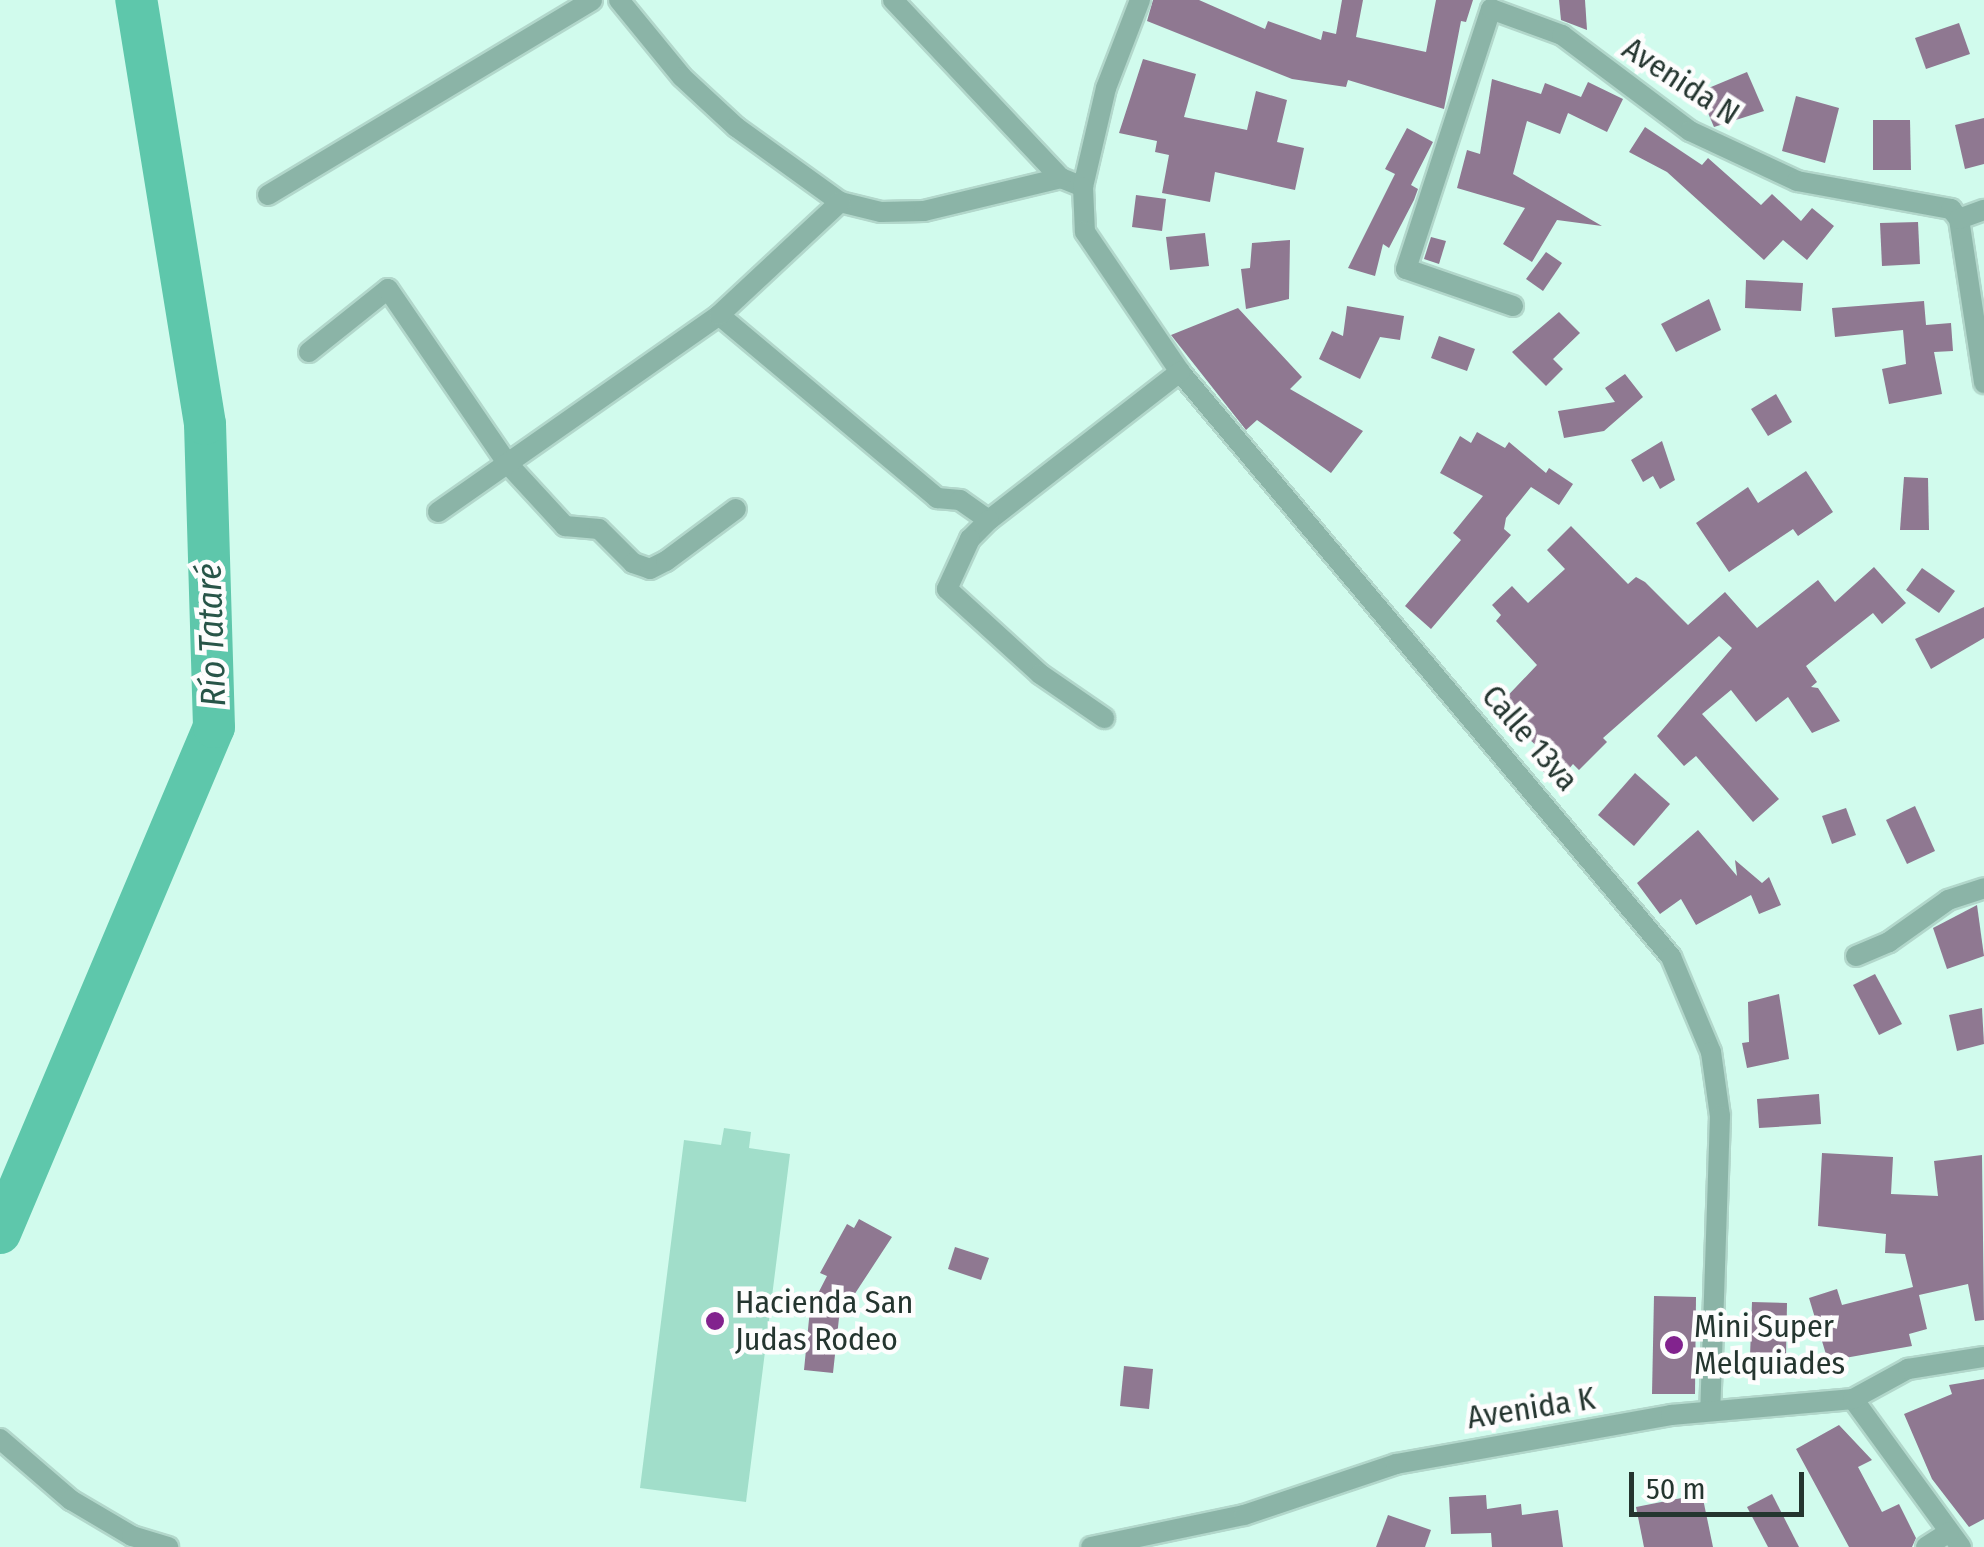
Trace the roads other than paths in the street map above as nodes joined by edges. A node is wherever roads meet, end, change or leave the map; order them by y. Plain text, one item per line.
1 (592, 0) edge
2 (619, 0) edge
3 (893, 0) edge
4 (1140, 0) edge
5 (1062, 178) junction
6 (1083, 187) junction
7 (268, 195) dead end
8 (840, 202) junction
9 (1984, 210) edge
10 (1959, 219) junction
11 (1514, 306) dead end
12 (719, 315) junction
13 (309, 352) dead end
14 (1180, 372) junction
15 (1984, 383) edge
16 (507, 463) junction
17 (736, 508) dead end
18 (438, 512) dead end
19 (989, 520) junction
20 (1104, 718) dead end
21 (1984, 888) edge
22 (1856, 956) dead end
23 (1984, 1357) edge
24 (1853, 1399) junction
25 (1710, 1410) junction
26 (0, 1439) edge
27 (1955, 1540) edge
28 (168, 1547) edge
29 (1091, 1547) edge
30 (1926, 1547) edge

1 - 7 street
2 - 8 street
3 - 5 street
4 - 6 street, Calle 13va
5 - 6 street
5 - 8 street
6 - 14 street, Calle 13va
8 - 12 street
9 - 10 street
10 - 11 street, Avenida N
10 - 15 street
12 - 16 street
12 - 19 street
13 - 16 street
14 - 19 street
14 - 25 street, Calle 13va
16 - 17 street
16 - 18 street
19 - 20 street
21 - 22 street
23 - 24 street, Avenida K
24 - 25 street, Avenida K
24 - 27 street
25 - 29 street, Avenida K
26 - 28 street
27 - 30 street

